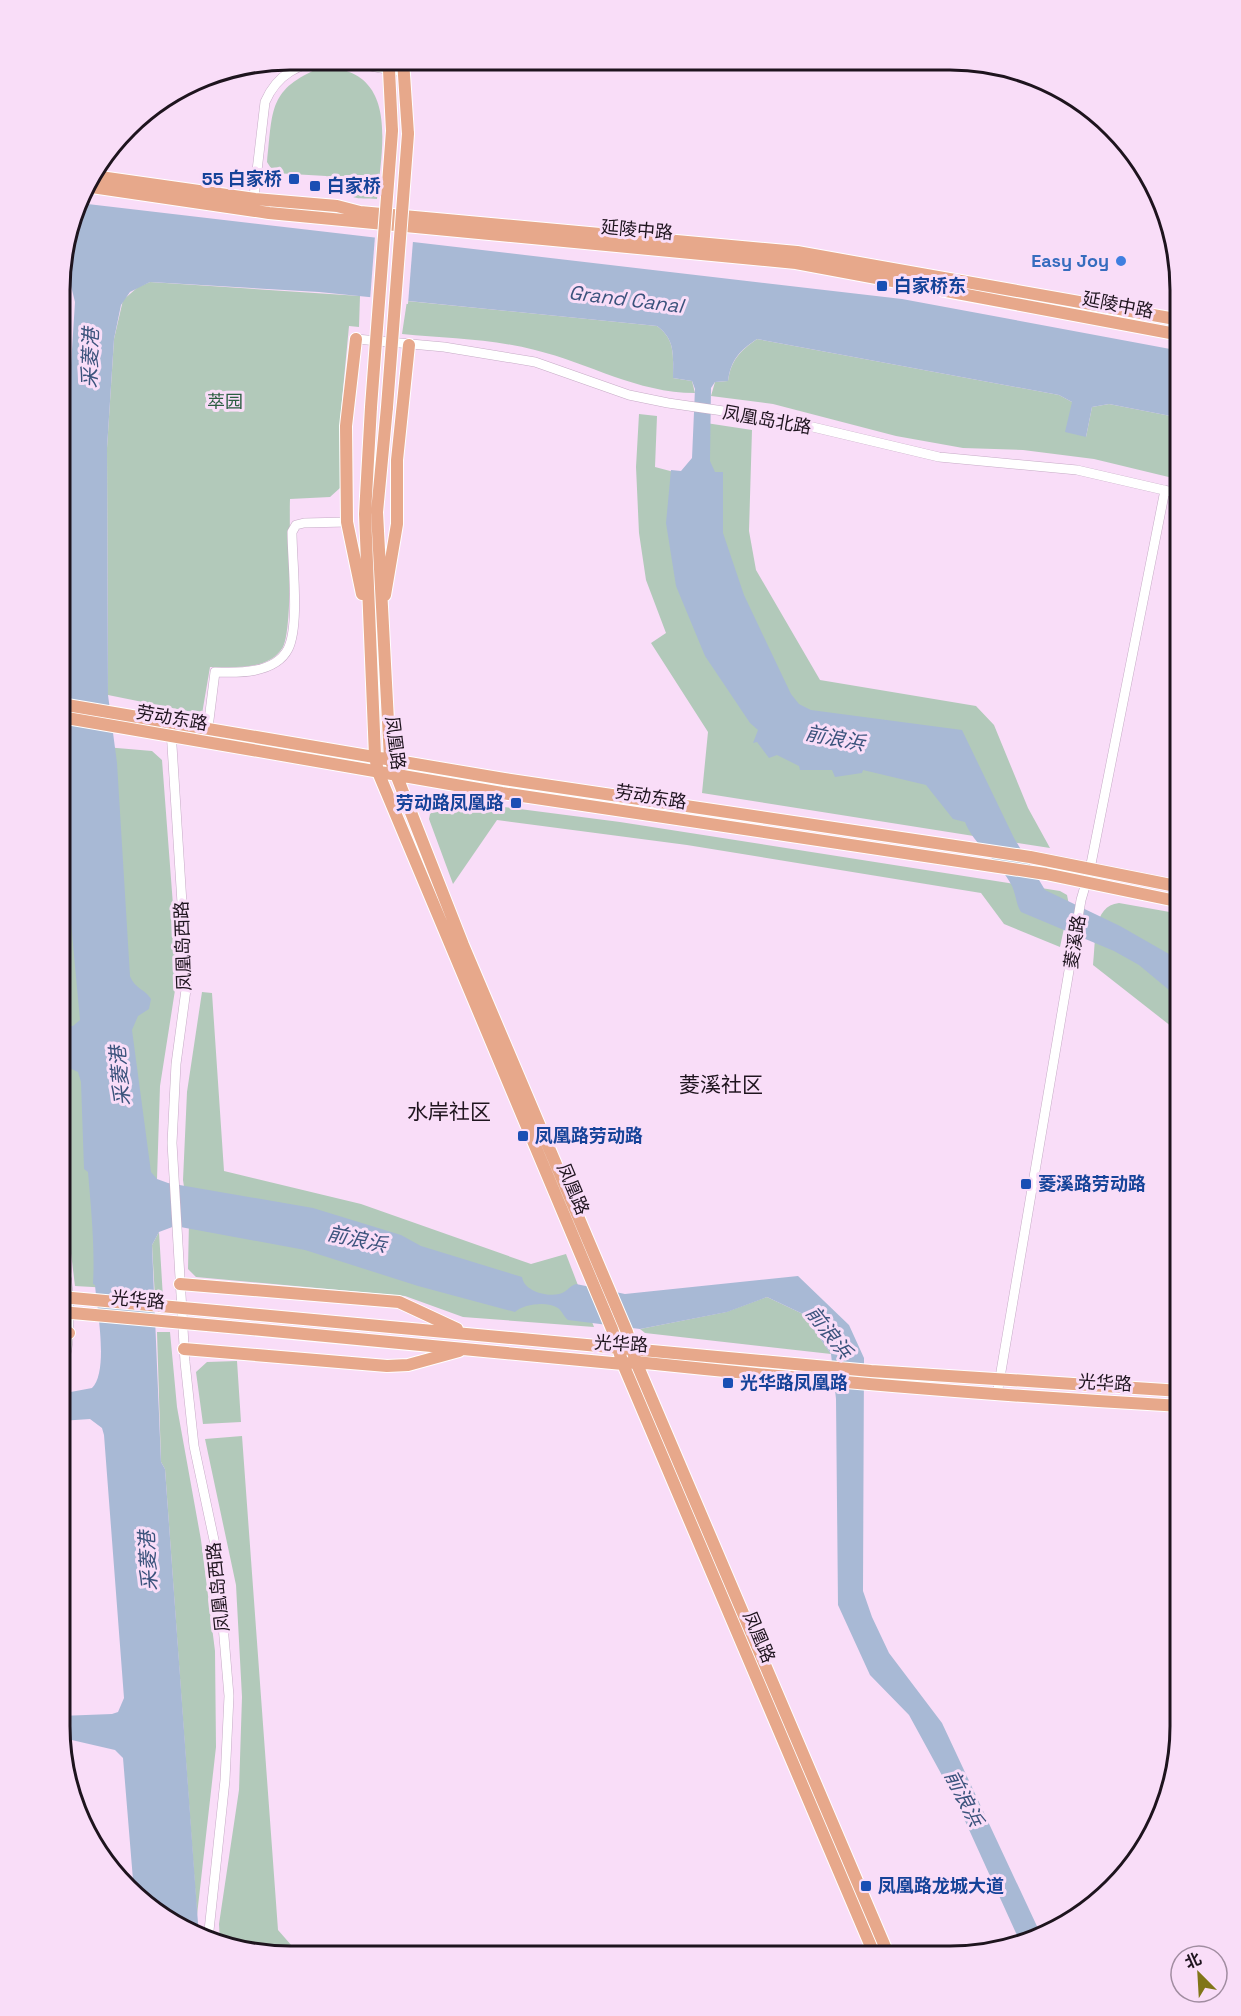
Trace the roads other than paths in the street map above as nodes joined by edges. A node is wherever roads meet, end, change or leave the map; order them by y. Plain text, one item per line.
1 (292, 70) edge
2 (394, 70) edge
3 (395, 70) edge
4 (280, 71) edge
5 (102, 177) edge
6 (96, 187) edge
7 (253, 203) junction
8 (1171, 318) edge
9 (1171, 333) edge
10 (356, 339) joint
11 (409, 345) junction
12 (1165, 490) junction
13 (1171, 492) edge
14 (347, 522) junction
15 (375, 623) junction
16 (70, 705) edge
17 (70, 719) edge
18 (170, 722) junction
19 (208, 728) junction
20 (172, 737) junction
21 (375, 756) junction
22 (390, 759) junction
23 (378, 772) junction
24 (395, 775) junction
25 (1090, 869) junction
26 (1086, 884) junction
27 (1171, 885) edge
28 (1171, 900) edge
29 (180, 1284) junction
30 (70, 1298) edge
31 (70, 1313) edge
32 (464, 1332) junction
33 (618, 1347) junction
34 (632, 1347) junction
35 (469, 1348) junction
36 (184, 1349) junction
37 (636, 1362) junction
38 (623, 1364) junction
39 (999, 1380) junction
40 (1171, 1390) edge
41 (997, 1395) junction
42 (1171, 1405) edge
43 (209, 1930) edge
44 (871, 1946) edge
45 (885, 1946) edge

1 - 7 street
2 - 15 main road, 凤凰路, bridge
3 - 15 main road, 凤凰路, bridge
4 - 7 street
5 - 7 main road, 延陵中路
6 - 7 main road, 延陵中路
7 - 8 main road, 延陵中路
7 - 9 main road, 延陵中路
10 - 11 street, 凤凰岛北路
10 - 14 main road
11 - 12 street, 凤凰岛北路
11 - 15 main road
12 - 13 street, 凤凰岛北路
12 - 25 street, 菱溪路
14 - 15 main road
14 - 19 street
15 - 21 main road, 凤凰路
15 - 22 main road, 凤凰路
16 - 18 main road, 劳动东路
17 - 20 main road, 劳动东路
18 - 19 main road, 劳动东路
18 - 20 street, 凤凰岛西路
19 - 21 main road, 劳动东路
20 - 23 main road, 劳动东路
20 - 29 street, 凤凰岛西路
21 - 22 main road, 劳动东路
21 - 23 main road, 凤凰路
22 - 24 main road, 凤凰路
22 - 25 main road, 劳动东路
23 - 24 main road, 劳动东路
23 - 33 main road, 凤凰路
24 - 26 main road, 劳动东路
24 - 34 main road, 凤凰路
25 - 26 street, 菱溪路
25 - 27 main road, 劳动东路
26 - 28 main road, 劳动东路
26 - 39 street, 菱溪路
29 - 32 main road
29 - 36 street, 凤凰岛西路
30 - 32 main road, 光华路, bridge
31 - 35 main road, 光华路, bridge
32 - 33 main road, 光华路
33 - 34 main road, 光华路
33 - 38 main road, 凤凰路
34 - 37 main road, 凤凰路
34 - 39 main road, 光华路
35 - 36 main road
35 - 38 main road, 光华路
36 - 43 street, 凤凰岛西路
37 - 38 main road, 光华路
37 - 41 main road, 光华路
37 - 45 main road, 凤凰路
38 - 44 main road, 凤凰路
39 - 40 main road, 光华路
39 - 41 street, 菱溪路
41 - 42 main road, 光华路

